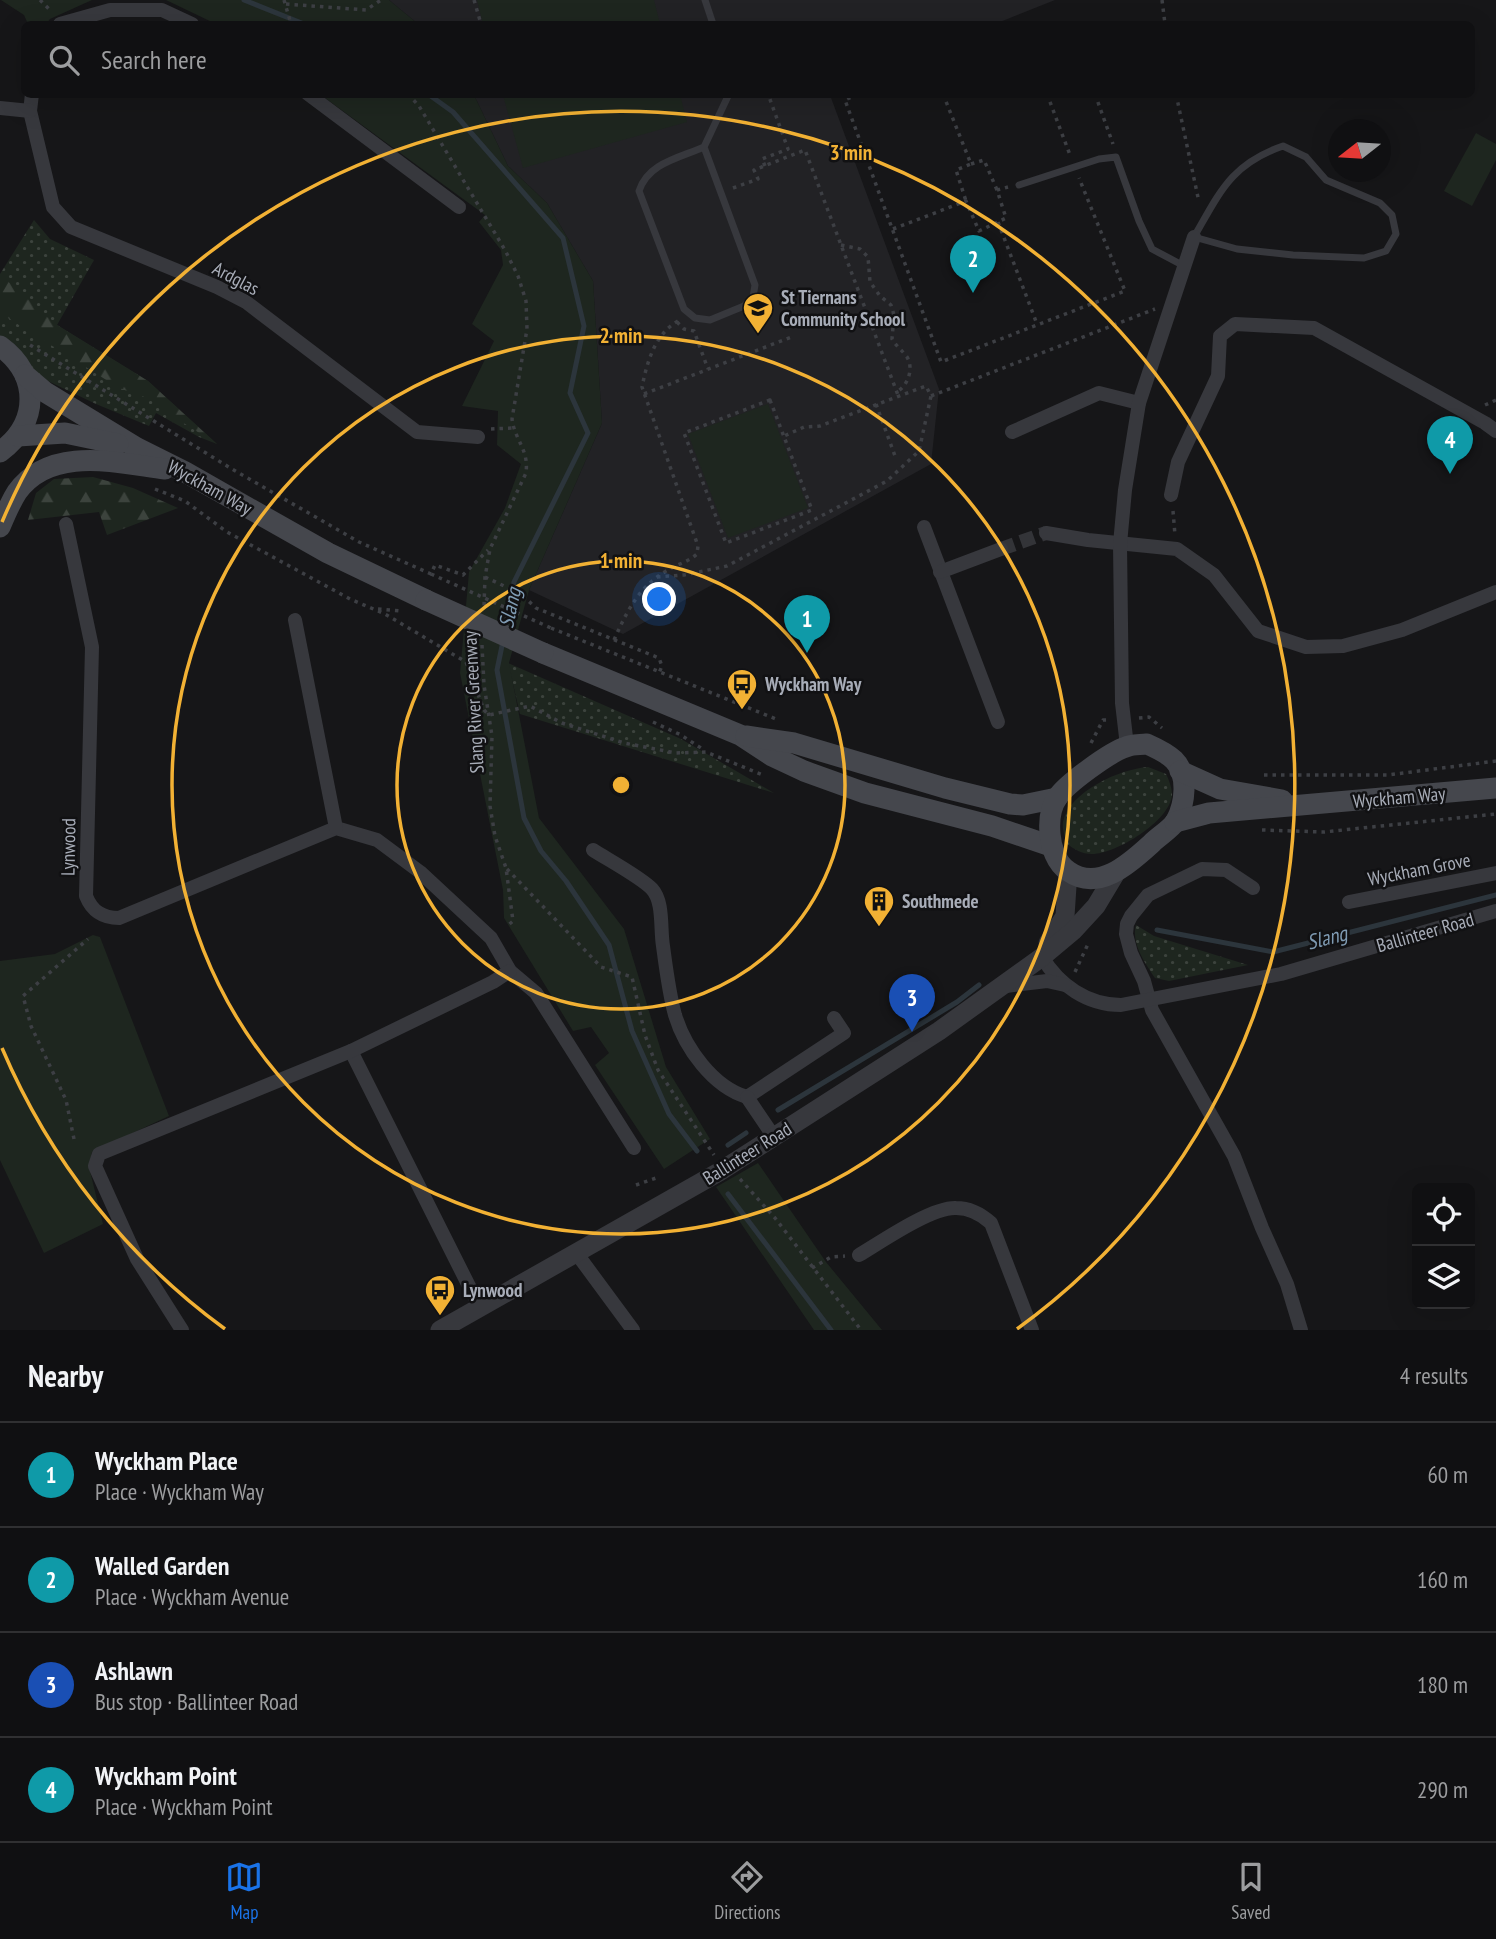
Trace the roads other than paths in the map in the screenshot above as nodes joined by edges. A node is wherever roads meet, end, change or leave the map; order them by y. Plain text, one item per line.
1 (705, 0) edge
2 (71, 21) edge
3 (186, 21) edge
4 (712, 21) edge
5 (32, 98) edge
6 (313, 98) edge
7 (727, 98) edge
8 (0, 108) edge
9 (30, 111) junction
10 (704, 147) junction
11 (1019, 185) road end
12 (459, 207) dead end
13 (1194, 237) junction
14 (1184, 266) junction
15 (0, 346) edge
16 (25, 375) junction
17 (1139, 403) junction
18 (1496, 431) edge
19 (1012, 432) dead end
20 (18, 436) junction
21 (478, 437) road end
22 (137, 448) junction
23 (0, 452) edge
24 (185, 472) junction
25 (1171, 495) road end
26 (66, 524) dead end
27 (0, 527) edge
28 (925, 527) dead end
29 (1046, 533) tunnel mouth
30 (1120, 544) junction
31 (1001, 549) tunnel mouth
32 (940, 572) junction
33 (1496, 592) edge
34 (295, 620) dead end
35 (998, 722) dead end
36 (740, 736) junction
37 (1127, 746) junction
38 (1180, 771) junction
39 (1496, 788) edge
40 (1057, 798) junction
41 (1301, 804) junction
42 (1175, 822) junction
43 (337, 828) junction
44 (1051, 846) junction
45 (593, 850) dead end
46 (1068, 871) junction
47 (1117, 871) junction
48 (1496, 873) edge
49 (1253, 888) dead end
50 (1349, 902) dead end
51 (1496, 911) edge
52 (1042, 957) junction
53 (510, 971) junction
54 (1003, 986) junction
55 (1067, 986) junction
56 (1148, 1000) junction
57 (834, 1018) dead end
58 (351, 1051) junction
59 (747, 1097) junction
60 (774, 1138) junction
61 (634, 1148) dead end
62 (577, 1254) junction
63 (859, 1255) road end
64 (479, 1306) junction
65 (182, 1330) edge
66 (440, 1330) edge
67 (633, 1330) edge
68 (1032, 1330) edge
69 (1301, 1330) edge

1 - 4 lane
2 - 3 street
5 - 9 street, Ardglas
6 - 12 street
7 - 10 lane
8 - 9 street
9 - 21 street, Ardglas
10 - 10 lane
11 - 14 lane
13 - 13 lane
13 - 14 street
14 - 17 street
15 - 16 main road, Wyckham Way
16 - 20 main road
16 - 22 main road, Wyckham Way
17 - 19 street
17 - 30 street
18 - 25 street
20 - 22 main road, Wyckham Way
20 - 23 main road
22 - 24 main road, Wyckham Way
24 - 27 main road
24 - 36 main road, Wyckham Way, bridge
26 - 43 street, Lynwood
28 - 32 street
29 - 30 street
30 - 33 street
30 - 37 street
31 - 32 street
32 - 35 street
34 - 43 street
36 - 40 main road, Wyckham Way
36 - 44 main road, Wyckham Way
37 - 38 main road
37 - 40 main road
38 - 41 main road, Wyckham Way
38 - 42 main road
39 - 41 main road, Wyckham Way
40 - 44 main road
41 - 42 main road, Wyckham Way
42 - 47 main road
43 - 53 street
44 - 46 main road
45 - 59 street
46 - 47 main road
46 - 52 street, Ballinteer Road
47 - 52 street, Ballinteer Road
48 - 50 street, Wyckham Grove
49 - 56 street
51 - 56 street, Ballinteer Road
52 - 54 street, Ballinteer Road
52 - 55 street, Ballinteer Road
53 - 58 street
53 - 61 street
54 - 55 street
54 - 60 street, Ballinteer Road
55 - 56 street, Ballinteer Road
56 - 69 street
57 - 59 street
58 - 64 street
58 - 65 street
59 - 60 street
60 - 62 street, Ballinteer Road
62 - 64 street, Ballinteer Road
62 - 67 street
63 - 68 street
64 - 66 street, Ballinteer Road

